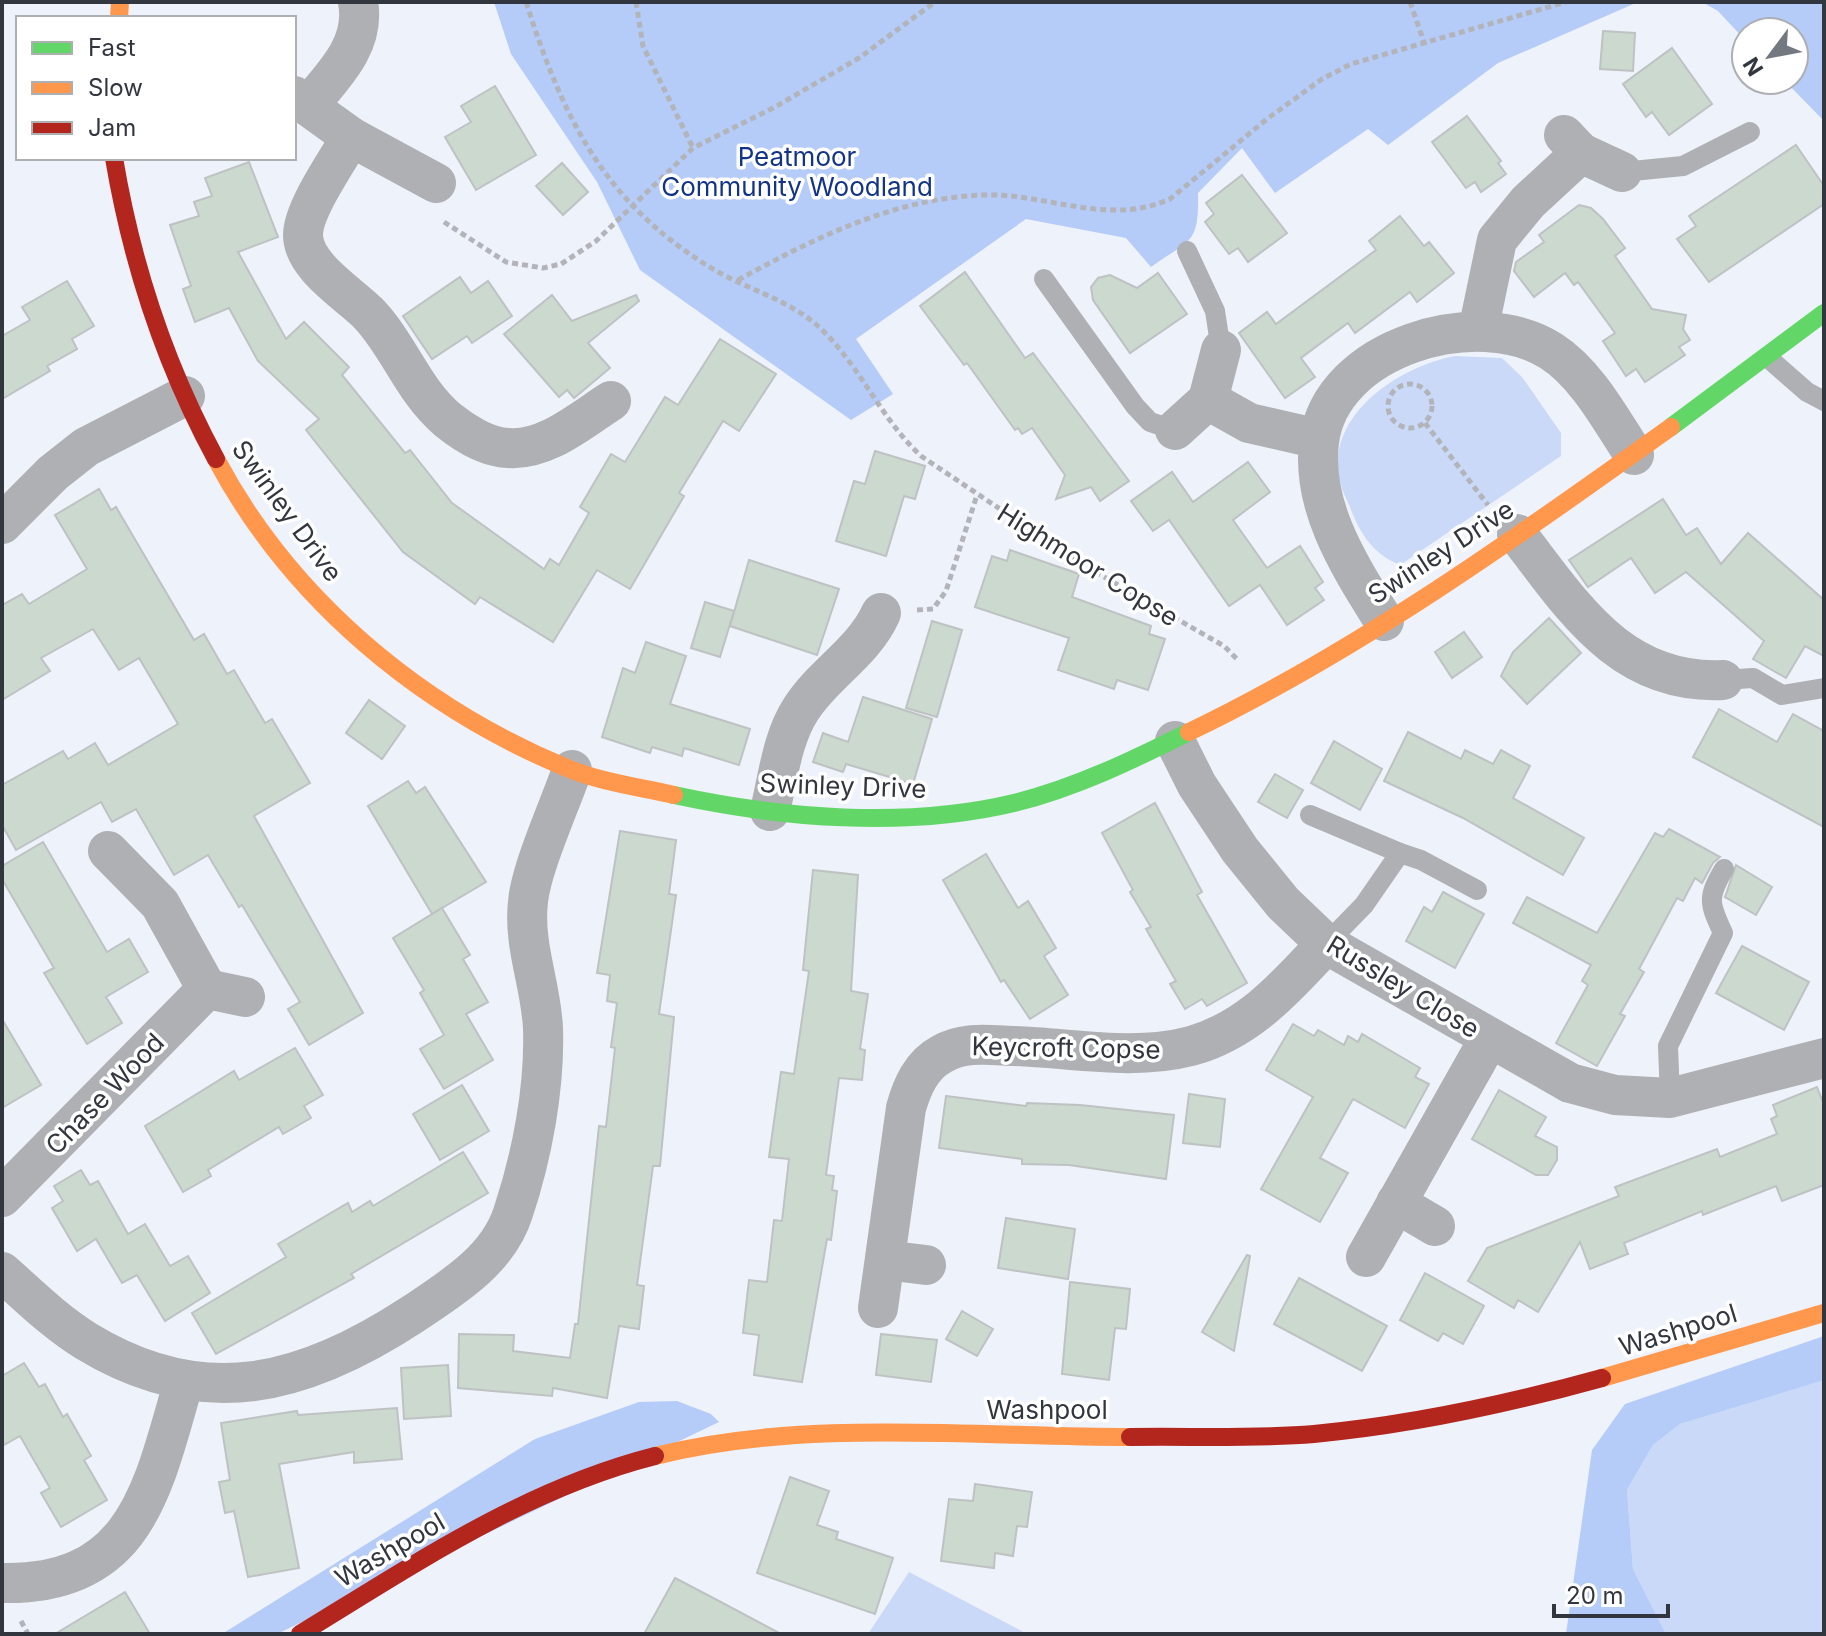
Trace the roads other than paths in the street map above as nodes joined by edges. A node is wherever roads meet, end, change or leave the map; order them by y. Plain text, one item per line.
1 (358, 2) edge
2 (301, 101) edge
3 (1750, 132) dead end
4 (351, 137) junction
5 (114, 160) edge
6 (1622, 172) joint
7 (436, 183) road end
8 (1187, 251) dead end
9 (1044, 279) dead end
10 (1824, 313) edge
11 (1478, 331) junction
12 (1221, 350) joint
13 (1767, 357) junction
14 (185, 396) junction
15 (1208, 400) junction
16 (611, 401) dead end
17 (1824, 401) edge
18 (1175, 430) joint
19 (1319, 439) junction
20 (1634, 455) junction
21 (2, 524) edge
22 (1514, 536) junction
23 (881, 613) road end
24 (1384, 621) junction
25 (1723, 680) joint
26 (1824, 688) edge
27 (1175, 741) junction
28 (572, 770) junction
29 (770, 811) junction
30 (1310, 815) dead end
31 (108, 851) dead end
32 (1400, 853) junction
33 (1724, 869) dead end
34 (1477, 890) dead end
35 (1326, 944) junction
36 (1489, 1039) junction
37 (1824, 1058) edge
38 (1670, 1098) junction
39 (2, 1197) edge
40 (1396, 1203) junction
41 (1435, 1226) dead end
42 (1366, 1257) dead end
43 (885, 1260) junction
44 (926, 1265) dead end
45 (2, 1272) edge
46 (878, 1308) dead end
47 (1824, 1313) edge
48 (184, 1381) junction
49 (2, 1583) edge
50 (300, 1634) edge

1 - 2 street
2 - 4 street
3 - 6 lane
4 - 7 street
4 - 16 street
5 - 14 street, Swinley Drive
6 - 11 street
8 - 12 lane
9 - 18 lane
10 - 13 street, Swinley Drive
11 - 19 street
11 - 20 street
12 - 15 street
13 - 17 lane
13 - 20 street, Swinley Drive
14 - 21 street
14 - 28 street, Swinley Drive
15 - 18 street
15 - 19 street
19 - 24 street
20 - 22 street, Swinley Drive
22 - 24 street, Swinley Drive
22 - 25 street
23 - 29 street
24 - 27 street, Swinley Drive
25 - 26 lane
27 - 29 street, Swinley Drive
27 - 35 street, Russley Close
28 - 29 street, Swinley Drive
28 - 48 street
30 - 32 lane
31 - 39 street, Chase Wood
32 - 34 lane
32 - 35 lane
33 - 38 lane
35 - 36 street, Russley Close
35 - 43 street, Keycroft Copse
36 - 38 street, Russley Close
36 - 40 street
37 - 38 street, Russley Close
40 - 41 street
40 - 42 street
43 - 44 street
43 - 46 street, Keycroft Copse
45 - 48 street
47 - 50 street, Washpool
48 - 49 street

